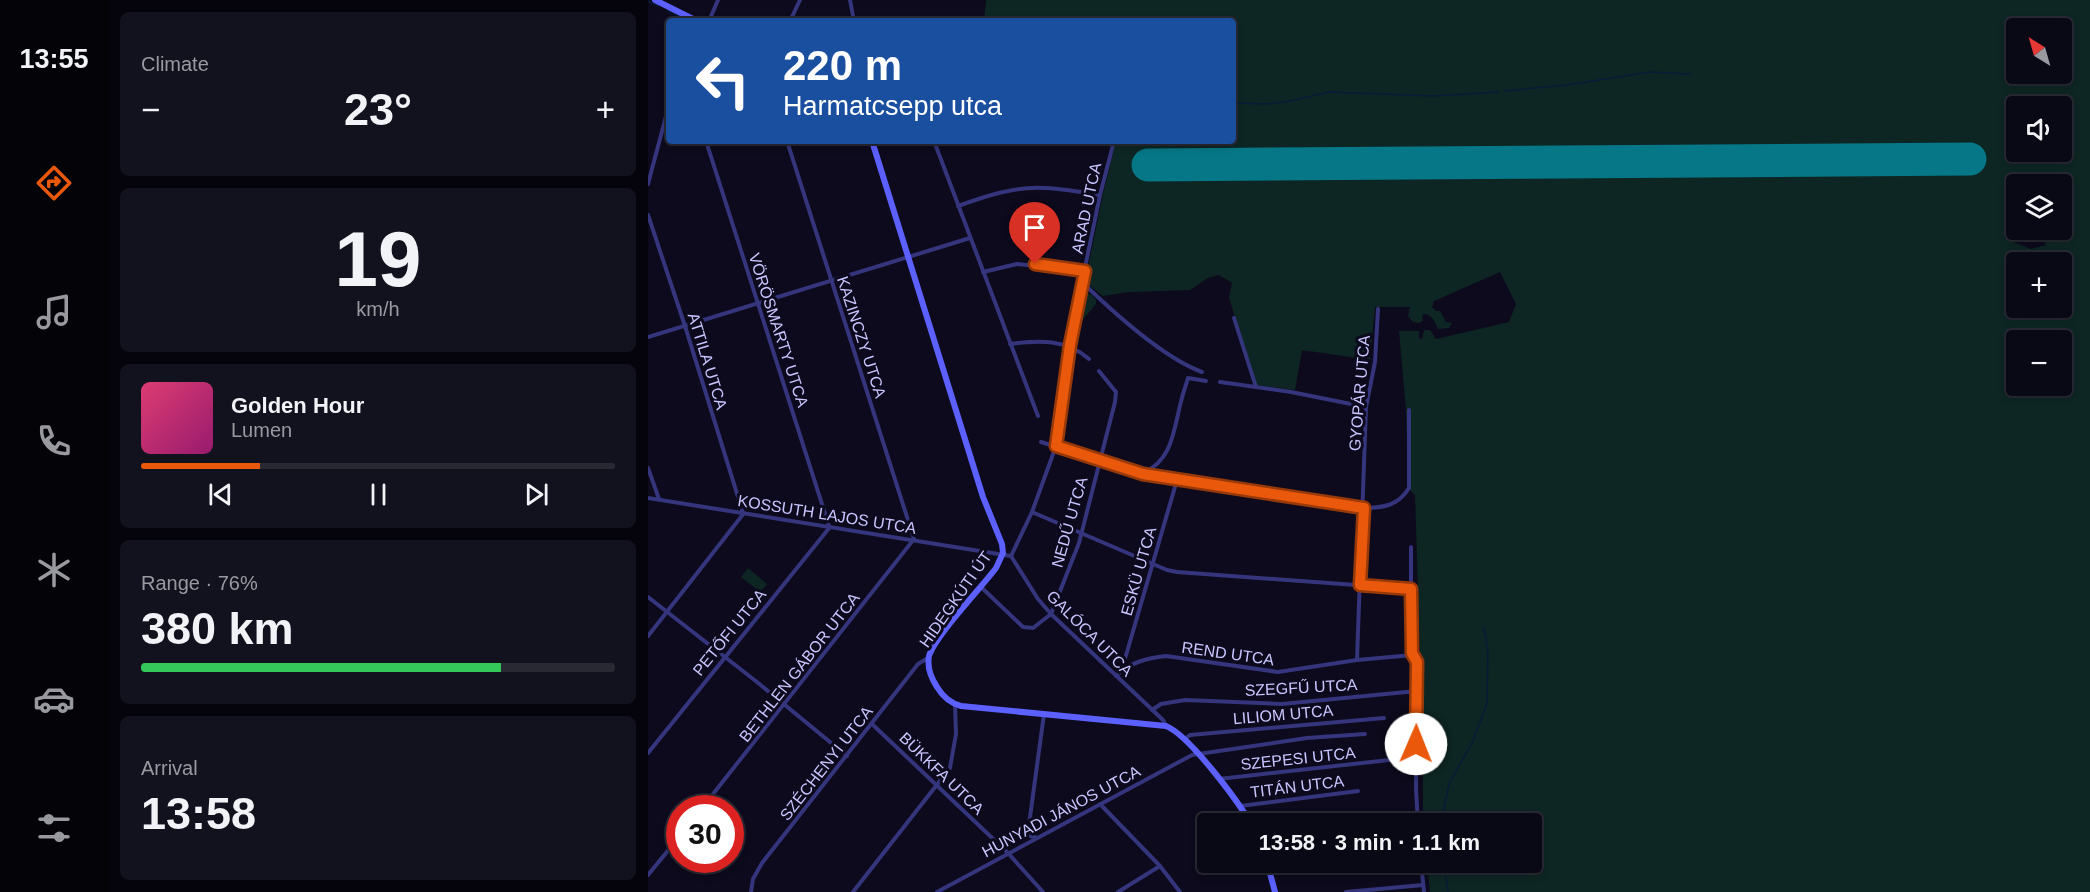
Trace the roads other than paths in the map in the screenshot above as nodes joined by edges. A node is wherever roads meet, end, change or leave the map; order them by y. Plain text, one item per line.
1 (655, 0) edge
2 (718, 0) edge
3 (800, 0) edge
4 (850, 0) edge
5 (690, 18) edge
6 (710, 18) edge
7 (791, 18) edge
8 (853, 18) edge
9 (666, 116) edge
10 (707, 144) edge
11 (788, 144) edge
12 (873, 144) edge
13 (935, 144) edge
14 (1113, 144) edge
15 (648, 184) edge
16 (1100, 195) junction
17 (958, 206) junction
18 (648, 215) edge
19 (970, 238) junction
20 (907, 257) junction
21 (1085, 271) junction
22 (983, 272) junction
23 (832, 280) junction
24 (1083, 283) junction
25 (758, 303) junction
26 (1378, 309) dead end
27 (1234, 318) dead end
28 (685, 326) junction
29 (648, 337) edge
30 (1010, 344) junction
31 (1070, 345) junction
32 (1089, 359) dead end
33 (1099, 371) dead end
34 (1202, 372) dead end
35 (1206, 381) dead end
36 (1220, 382) dead end
37 (1256, 387) junction
38 (1366, 407) junction
39 (1409, 410) dead end
40 (1038, 416) dead end
41 (1041, 442) dead end
42 (1056, 446) junction
43 (1098, 460) junction
44 (648, 468) edge
45 (1143, 474) junction
46 (1177, 480) junction
47 (648, 498) edge
48 (659, 500) junction
49 (1364, 508) junction
50 (1032, 512) junction
51 (744, 513) junction
52 (830, 527) junction
53 (1082, 533) junction
54 (914, 539) junction
55 (1411, 547) dead end
56 (1003, 553) junction
57 (1011, 556) junction
58 (1152, 564) junction
59 (1360, 585) junction
60 (981, 587) junction
61 (1411, 589) junction
62 (648, 597) edge
63 (666, 612) junction
64 (1051, 614) junction
65 (648, 636) edge
66 (1413, 655) junction
67 (725, 657) junction
68 (929, 658) junction
69 (1357, 660) junction
70 (1122, 670) junction
71 (1116, 676) junction
72 (1417, 692) junction
73 (955, 704) junction
74 (784, 705) junction
75 (1152, 710) junction
76 (1044, 717) junction
77 (1384, 718) dead end
78 (872, 724) junction
79 (1166, 726) junction
80 (1365, 734) dead end
81 (1185, 739) junction
82 (648, 753) edge
83 (1197, 753) junction
84 (847, 756) junction
85 (1416, 757) junction
86 (1219, 779) junction
87 (937, 785) junction
88 (1358, 791) dead end
89 (712, 795) edge
90 (1100, 804) junction
91 (1240, 806) junction
92 (1244, 813) edge
93 (1418, 813) edge
94 (1035, 838) junction
95 (666, 853) edge
96 (1008, 853) junction
97 (1160, 866) junction
98 (1270, 873) edge
99 (1422, 873) edge
100 (648, 875) edge
101 (1423, 885) junction
102 (751, 891) edge
103 (852, 892) edge
104 (937, 892) edge
105 (1043, 892) edge
106 (1118, 892) edge
107 (1180, 892) edge
108 (1275, 892) edge
109 (1346, 892) edge
110 (1424, 892) edge

1 - 5 main road
2 - 6 street
3 - 7 street
4 - 8 street
9 - 15 street
10 - 25 street, VÖRÖSMARTY UTCA
11 - 23 street, KAZINCZY UTCA
12 - 20 main road, HIDEGKÚTI ÚT
13 - 17 street
14 - 16 street, ARAD UTCA
16 - 17 street
16 - 21 street, ARAD UTCA
17 - 19 street
18 - 28 street, ATTILA UTCA
19 - 20 street
19 - 22 street
20 - 23 street
20 - 56 main road, HIDEGKÚTI ÚT
21 - 22 street
21 - 24 street, ARAD UTCA
22 - 30 street
23 - 25 street
23 - 54 street, KAZINCZY UTCA
24 - 31 street, ARAD UTCA
24 - 34 street
25 - 28 street
25 - 52 street, VÖRÖSMARTY UTCA
26 - 38 street, GYOPÁR UTCA
27 - 37 street
28 - 29 street
28 - 51 street, ATTILA UTCA
30 - 31 street
30 - 40 street
31 - 32 street
31 - 42 street, ARAD UTCA
33 - 43 street, NEDŰ UTCA
35 - 45 street
36 - 37 street
37 - 38 street
38 - 49 street, GYOPÁR UTCA
39 - 49 street
41 - 42 street
42 - 43 street
42 - 50 street, ARAD UTCA
43 - 45 street
43 - 53 street, NEDŰ UTCA
44 - 48 street
45 - 46 street
46 - 49 street
46 - 58 street, ESKÜ UTCA
47 - 48 street, KOSSUTH LAJOS UTCA
48 - 51 street, KOSSUTH LAJOS UTCA
49 - 59 street, GYOPÁR UTCA
50 - 53 street
50 - 57 street, ARAD UTCA
51 - 52 street, KOSSUTH LAJOS UTCA
51 - 63 street
52 - 54 street, KOSSUTH LAJOS UTCA
52 - 67 street, PETŐFI UTCA
53 - 58 street
53 - 64 street, NEDŰ UTCA
54 - 56 street, KOSSUTH LAJOS UTCA
54 - 74 street, BETHLEN GÁBOR UTCA
55 - 61 street
56 - 57 street
56 - 60 main road, HIDEGKÚTI ÚT
57 - 64 street, GALÓCA UTCA
58 - 59 street
58 - 70 street, ESKÜ UTCA
59 - 61 street
59 - 69 street, GYOPÁR UTCA
60 - 64 street
60 - 68 main road, HIDEGKÚTI ÚT
61 - 66 street
62 - 63 street
63 - 65 street
63 - 67 street
64 - 71 street, GALÓCA UTCA
66 - 69 street, REND UTCA
66 - 72 street
67 - 74 street
67 - 82 street, PETŐFI UTCA
68 - 73 main road, HIDEGKÚTI ÚT
68 - 78 street, SZÉCHENYI UTCA
69 - 70 street, REND UTCA
70 - 71 street, REND UTCA
71 - 75 street, GALÓCA UTCA
72 - 75 street, SZEGFŰ UTCA
72 - 85 street
73 - 76 main road
73 - 87 street
74 - 84 street
74 - 89 street, BETHLEN GÁBOR UTCA
75 - 79 street, GALÓCA UTCA
76 - 79 main road
76 - 94 street
77 - 81 street, LILIOM UTCA
78 - 84 street, SZÉCHENYI UTCA
78 - 87 street, BÜKKFA UTCA
79 - 81 main road
80 - 83 street, HUNYADI JÁNOS UTCA
81 - 83 main road
83 - 86 main road
83 - 90 street, HUNYADI JÁNOS UTCA
84 - 102 street, SZÉCHENYI UTCA
85 - 86 street, SZEPESI UTCA
85 - 93 street
86 - 91 main road
87 - 96 street, BÜKKFA UTCA
87 - 103 street
88 - 91 street, TITÁN UTCA
90 - 94 street, HUNYADI JÁNOS UTCA
90 - 97 street
91 - 92 main road
94 - 96 street, HUNYADI JÁNOS UTCA
95 - 100 street
96 - 104 street, HUNYADI JÁNOS UTCA
96 - 105 street, BÜKKFA UTCA
97 - 106 street
97 - 107 street
98 - 108 main road
99 - 101 street
101 - 109 street
101 - 110 street

